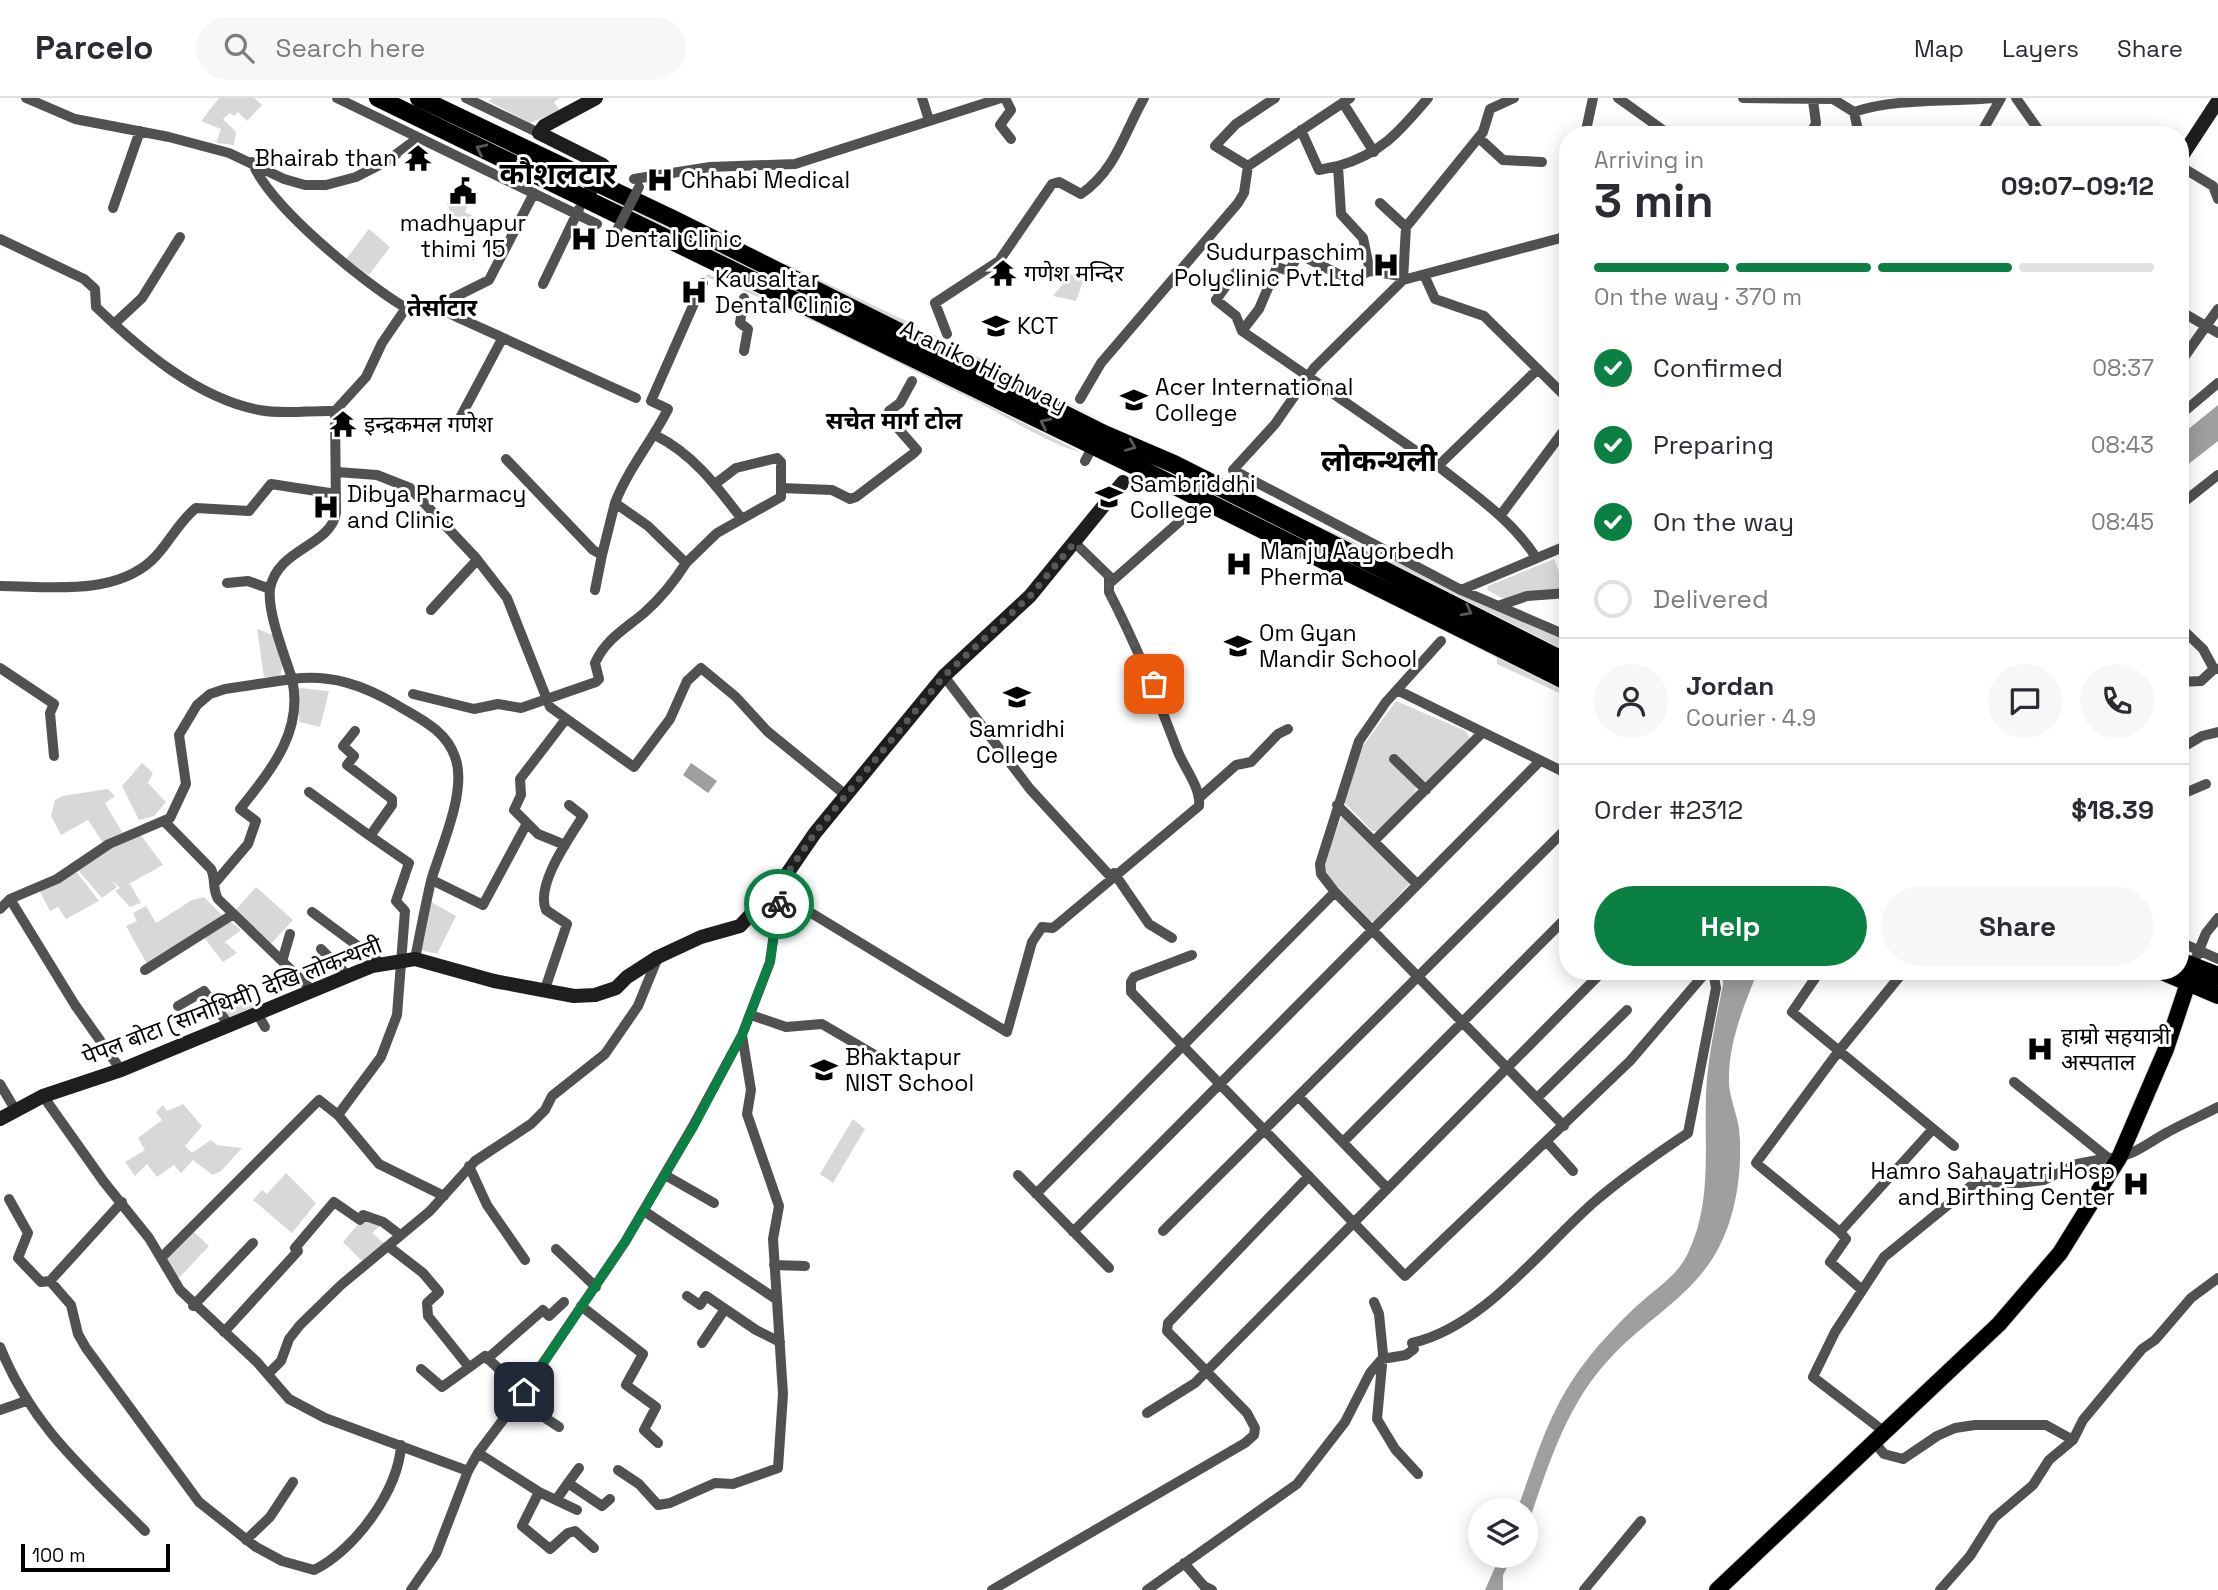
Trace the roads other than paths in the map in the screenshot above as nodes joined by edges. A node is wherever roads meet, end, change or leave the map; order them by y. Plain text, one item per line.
1 (26, 98) edge
2 (337, 98) edge
3 (377, 98) edge
4 (419, 98) edge
5 (466, 98) edge
6 (596, 98) edge
7 (922, 98) edge
8 (1003, 98) edge
9 (1144, 98) edge
10 (1275, 98) edge
11 (1427, 98) edge
12 (1514, 98) edge
13 (1593, 98) edge
14 (1618, 98) edge
15 (1743, 98) edge
16 (1994, 98) edge
17 (2001, 98) edge
18 (2016, 98) edge
19 (1885, 100) edge
20 (1346, 101) edge
21 (1813, 101) junction
22 (976, 102) edge
23 (2215, 102) edge
24 (1854, 112) junction
25 (2047, 115) dead end
26 (929, 120) junction
27 (2035, 120) junction
28 (1587, 126) edge
29 (1657, 126) edge
30 (1814, 126) edge
31 (1858, 126) edge
32 (1985, 126) edge
33 (2038, 126) edge
34 (1301, 130) junction
35 (140, 131) junction
36 (539, 133) junction
37 (418, 138) junction
38 (1479, 138) junction
39 (1012, 139) dead end
40 (2189, 144) edge
41 (1374, 152) junction
42 (252, 162) junction
43 (1542, 162) dead end
44 (1248, 166) junction
45 (1338, 166) junction
46 (2189, 171) edge
47 (594, 183) junction
48 (534, 193) junction
49 (2218, 199) edge
50 (1380, 203) dead end
51 (581, 206) junction
52 (113, 208) dead end
53 (597, 224) dead end
54 (1406, 227) junction
55 (617, 230) dead end
56 (180, 237) dead end
57 (0, 239) edge
58 (1559, 239) edge
59 (1370, 271) junction
60 (1236, 272) dead end
61 (1425, 277) junction
62 (1402, 278) junction
63 (703, 283) dead end
64 (542, 284) dead end
65 (744, 298) dead end
66 (443, 303) junction
67 (406, 308) junction
68 (2218, 309) edge
69 (2189, 316) edge
70 (114, 324) junction
71 (2206, 326) junction
72 (1242, 331) junction
73 (2218, 333) edge
74 (947, 334) dead end
75 (502, 339) junction
76 (2189, 350) edge
77 (744, 351) dead end
78 (1538, 369) junction
79 (1307, 378) junction
80 (912, 382) dead end
81 (2218, 383) edge
82 (1559, 390) edge
83 (636, 397) dead end
84 (1080, 399) dead end
85 (2189, 407) edge
86 (335, 411) junction
87 (461, 416) dead end
88 (655, 435) junction
89 (1559, 437) edge
90 (1094, 447) junction
91 (506, 459) dead end
92 (1438, 466) junction
93 (337, 472) junction
94 (2218, 475) edge
95 (1124, 482) dead end
96 (715, 484) junction
97 (781, 488) junction
98 (336, 494) junction
99 (2189, 498) edge
100 (615, 503) junction
101 (1187, 515) dead end
102 (1500, 516) junction
103 (741, 518) junction
104 (1074, 543) junction
105 (1559, 548) edge
106 (602, 555) junction
107 (1535, 556) junction
108 (477, 560) junction
109 (686, 563) junction
110 (1111, 582) junction
111 (227, 583) dead end
112 (0, 586) edge
113 (270, 589) junction
114 (595, 590) dead end
115 (1461, 590) junction
116 (1559, 594) edge
117 (1498, 606) junction
118 (431, 610) dead end
119 (1559, 632) edge
120 (2189, 636) edge
121 (1441, 641) dead end
122 (1559, 658) edge
123 (0, 668) edge
124 (2216, 669) edge
125 (944, 676) junction
126 (1559, 678) edge
127 (292, 679) junction
128 (2189, 682) edge
129 (1397, 690) junction
130 (413, 694) dead end
131 (546, 699) junction
132 (566, 719) junction
133 (1288, 729) dead end
134 (355, 731) dead end
135 (2218, 732) edge
136 (1482, 733) junction
137 (2189, 744) edge
138 (54, 756) dead end
139 (1394, 759) dead end
140 (1540, 761) junction
141 (1559, 770) edge
142 (2206, 785) dead end
143 (1426, 790) junction
144 (309, 792) dead end
145 (2189, 792) edge
146 (847, 796) junction
147 (1200, 797) junction
148 (569, 805) dead end
149 (1337, 805) junction
150 (165, 822) junction
151 (526, 825) junction
152 (370, 836) junction
153 (1559, 836) edge
154 (1375, 840) junction
155 (565, 845) junction
156 (1113, 875) junction
157 (432, 880) junction
158 (214, 884) junction
159 (1418, 884) junction
160 (781, 888) junction
161 (1335, 892) junction
162 (10, 899) junction
163 (389, 902) dead end
164 (0, 909) edge
165 (403, 910) junction
166 (312, 912) dead end
167 (232, 915) junction
168 (2218, 918) edge
169 (1559, 925) edge
170 (1373, 930) junction
171 (290, 934) dead end
172 (1172, 939) dead end
173 (321, 949) dead end
174 (1192, 955) dead end
175 (658, 957) junction
176 (284, 958) dead end
177 (408, 960) junction
178 (2218, 960) edge
179 (382, 964) junction
180 (2190, 965) edge
181 (145, 970) dead end
182 (348, 976) junction
183 (1418, 976) junction
184 (2218, 976) edge
185 (1594, 980) edge
186 (1699, 980) edge
187 (1715, 980) edge
188 (1814, 980) edge
189 (1897, 980) edge
190 (2187, 980) edge
191 (545, 989) junction
192 (312, 990) junction
193 (2218, 995) edge
194 (178, 1006) dead end
195 (1627, 1010) dead end
196 (257, 1013) junction
197 (751, 1015) junction
198 (1461, 1022) junction
199 (229, 1025) junction
200 (265, 1027) dead end
201 (742, 1035) junction
202 (1182, 1045) junction
203 (1838, 1052) junction
204 (876, 1055) dead end
205 (1507, 1068) junction
206 (121, 1070) junction
207 (2014, 1082) dead end
208 (0, 1084) edge
209 (1221, 1085) junction
210 (43, 1096) junction
211 (1299, 1097) junction
212 (1537, 1098) junction
213 (2218, 1107) edge
214 (16, 1111) junction
215 (338, 1115) junction
216 (0, 1119) edge
217 (1564, 1126) junction
218 (1265, 1130) junction
219 (1932, 1130) junction
220 (1343, 1142) junction
221 (1547, 1142) junction
222 (1954, 1146) dead end
223 (2114, 1158) junction
224 (469, 1166) junction
225 (1573, 1171) dead end
226 (665, 1175) junction
227 (1018, 1175) dead end
228 (1309, 1176) junction
229 (1386, 1187) junction
230 (1036, 1194) junction
231 (444, 1195) junction
232 (9, 1199) dead end
233 (122, 1202) junction
234 (714, 1203) dead end
235 (644, 1211) junction
236 (1353, 1222) junction
237 (1163, 1231) dead end
238 (1073, 1232) junction
239 (1840, 1232) junction
240 (400, 1235) junction
241 (253, 1243) dead end
242 (388, 1246) junction
243 (556, 1249) dead end
244 (161, 1258) junction
245 (525, 1260) dead end
246 (774, 1265) junction
247 (805, 1266) dead end
248 (1109, 1268) dead end
249 (2218, 1278) edge
250 (50, 1281) junction
251 (596, 1287) junction
252 (1861, 1289) junction
253 (687, 1296) dead end
254 (776, 1299) junction
255 (564, 1302) dead end
256 (1374, 1302) dead end
257 (193, 1306) junction
258 (581, 1306) junction
259 (725, 1310) junction
260 (223, 1332) junction
261 (780, 1342) junction
262 (702, 1343) dead end
263 (0, 1347) edge
264 (487, 1359) junction
265 (1382, 1359) junction
266 (468, 1366) junction
267 (421, 1369) dead end
268 (1205, 1371) junction
269 (268, 1374) junction
270 (521, 1396) junction
271 (26, 1401) junction
272 (0, 1410) edge
273 (1147, 1413) dead end
274 (559, 1427) dead end
275 (1880, 1438) junction
276 (2073, 1440) junction
277 (658, 1443) dead end
278 (401, 1445) junction
279 (478, 1453) junction
280 (579, 1468) dead end
281 (618, 1470) dead end
282 (468, 1471) junction
283 (1418, 1474) dead end
284 (293, 1482) dead end
285 (568, 1483) junction
286 (539, 1492) junction
287 (610, 1499) dead end
288 (556, 1500) junction
289 (577, 1510) dead end
290 (1641, 1521) dead end
291 (145, 1531) dead end
292 (246, 1540) junction
293 (594, 1548) dead end
294 (1184, 1563) junction
295 (411, 1590) edge
296 (992, 1590) edge
297 (1147, 1590) edge
298 (1212, 1590) edge
299 (1584, 1590) edge
300 (1717, 1590) edge
301 (1940, 1590) edge

1 - 35 street
2 - 37 street
51 -> 3 highway, Araniko Highway
4 - 47 highway, Araniko Highway
5 - 36 street
6 - 36 main road
7 - 26 street
8 - 22 street
8 - 39 street
9 - 74 street
10 - 44 street
11 - 41 street
12 - 38 street
13 - 28 street
14 - 29 street
15 - 21 street
16 - 19 street
17 - 32 street
18 - 27 street
19 - 24 street
20 - 34 street
20 - 41 street
21 - 24 street
21 - 30 street
22 - 26 street
23 - 40 main road
24 - 31 street
25 - 27 street
26 - 55 street, bridge
27 - 33 street
34 - 44 street
34 - 45 street
35 - 42 street
35 - 52 street
36 - 47 main road
37 - 42 street
37 - 48 street
38 - 43 street
38 - 54 street
41 - 45 street
42 - 67 street
44 - 84 street
45 - 59 street
46 - 49 street
47 - 51 main road
47 - 90 highway, Araniko Highway
48 - 51 street
48 - 66 street
50 - 54 street
51 - 53 street
51 - 64 street
90 -> 51 highway, Araniko Highway
54 - 62 street
56 - 70 street
57 - 70 street
58 - 61 street
59 - 62 street
59 - 72 street
60 - 72 street
61 - 62 street
61 - 78 street
62 - 79 street
63 - 88 street
65 - 77 street
66 - 67 street
66 - 75 street
67 - 86 street
68 - 71 street
69 - 71 street
70 - 86 street
71 - 73 street
71 - 76 street
72 - 79 street
75 - 83 street
75 - 87 street
78 - 82 street
78 - 92 street
79 - 92 street
79 - 115 street
80 - 97 street
81 - 85 street
86 - 93 street
88 - 96 street
88 - 100 street
89 - 102 street
90 -> 122 highway, Araniko Highway
90 - 126 highway, Araniko Highway
91 - 106 street
92 - 102 street
93 - 98 street
93 - 108 street
94 - 99 street
95 - 104 main road, पेपल बोटा (सानोथिमी) देखि लोकन्थली
96 - 97 street
96 - 103 street
97 - 103 street
98 - 112 street
98 - 113 street
100 - 106 street
100 - 109 street
101 - 110 street
102 - 107 street
103 - 109 street
104 - 110 street
104 - 125 main road, पेपल बोटा (सानोथिमी) देखि लोकन्थली
105 - 107 street
106 - 114 street
107 - 115 street
108 - 118 street
108 - 131 street
109 - 131 street
110 - 147 street
111 - 113 street
113 - 127 street
115 - 117 street
116 - 117 street
117 - 119 street
120 - 124 street
121 - 129 street
123 - 138 street
124 - 128 street
125 - 146 main road, पेपल बोटा (सानोथिमी) देखि लोकन्थली
125 - 156 street
127 - 150 street
127 - 157 street
127 - 158 street
129 - 136 street
129 - 149 street
130 - 131 street
131 - 132 street
132 - 146 street
132 - 151 street
133 - 147 street
134 - 152 street
135 - 137 street
136 - 140 street
136 - 143 street
139 - 143 street
140 - 141 street
140 - 159 street
142 - 145 street
143 - 154 street
144 - 152 street
146 - 160 main road, पेपल बोटा (सानोथिमी) देखि लोकन्थली
147 - 156 street
148 - 155 street
149 - 154 street
149 - 161 street
150 - 158 street
150 - 162 street
151 - 155 street
151 - 157 street
152 - 165 street
153 - 183 street
154 - 159 street
155 - 191 street
156 - 160 street
156 - 172 street
157 - 177 street
158 - 167 street
159 - 170 street
160 - 175 main road, पेपल बोटा (सानोथिमी) देखि लोकन्थली
160 - 197 street
161 - 170 street
161 - 202 street
162 - 164 street
162 - 206 street
163 - 165 street
165 - 177 street
166 - 179 street
167 - 181 street
167 - 192 street
168 - 180 street
169 - 198 street
170 - 183 street
170 - 209 street
171 - 176 street
173 - 182 street
174 - 202 street
175 - 191 main road, पेपल बोटा (सानोथिमी) देखि लोकन्थली
175 - 224 street
177 - 179 main road, पेपल बोटा (सानोथिमी) देखि लोकन्थली
177 - 191 main road, पेपल बोटा (सानोथिमी) देखि लोकन्थली
177 - 215 street
178 - 180 street
179 - 182 main road, पेपल बोटा (सानोथिमी) देखि लोकन्थली
180 - 184 highway
180 - 193 highway
182 - 192 main road, पेपल बोटा (सानोथिमी) देखि लोकन्थली
183 - 198 street
183 - 211 street
185 - 205 street
186 - 217 street
187 - 265 street
188 - 203 street
189 - 203 street
190 - 223 main road
192 - 196 main road, पेपल बोटा (सानोथिमी) देखि लोकन्थली
194 - 199 street
195 - 212 street
196 - 199 main road, पेपल बोटा (सानोथिमी) देखि लोकन्थली
196 - 200 street
197 - 201 street
197 - 204 street
198 - 205 street
198 - 220 street
199 - 206 main road, पेपल बोटा (सानोथिमी) देखि लोकन्थली
201 - 226 street
201 - 246 street
202 - 209 street
202 - 230 street
203 - 219 street
203 - 239 street
205 - 212 street
205 - 229 street
206 - 210 main road, पेपल बोटा (सानोथिमी) देखि लोकन्थली
207 - 223 street
208 - 214 street
209 - 218 street
209 - 238 street
210 - 214 main road, पेपल बोटा (सानोथिमी) देखि लोकन्थली
210 - 233 street
211 - 218 street
211 - 220 street
212 - 217 street
213 - 223 street
214 - 216 main road, पेपल बोटा (सानोथिमी) देखि लोकन्थली
215 - 231 street
215 - 244 street
217 - 221 street
218 - 228 street
218 - 237 street
219 - 222 street
219 - 239 street
220 - 229 street
221 - 225 street
221 - 236 street
223 - 252 street
223 - 275 main road
224 - 231 street
224 - 245 street
226 - 234 street
226 - 235 street
227 - 230 street
228 - 236 street
228 - 268 street
229 - 236 street
230 - 238 street
231 - 240 street
232 - 250 street
233 - 244 street
233 - 250 street
235 - 251 street
235 - 254 street
236 - 268 street
238 - 248 street
239 - 252 street
240 - 242 street
240 - 260 street
241 - 257 street
242 - 266 street
242 - 269 street
243 - 251 street
244 - 257 street
246 - 247 street
246 - 254 street
249 - 276 street
250 - 292 street
251 - 258 street
252 - 275 street
253 - 259 street
254 - 261 street
255 - 264 street
256 - 265 street
257 - 260 street
258 - 270 street
258 - 277 street
259 - 261 street
259 - 262 street
260 - 269 street
261 - 281 street
263 - 271 street
264 - 266 street
264 - 270 street
265 - 283 street
265 - 294 street
266 - 267 street
268 - 273 street
268 - 296 street
269 - 278 street
270 - 274 street
270 - 279 street
271 - 272 street
271 - 291 street
275 - 276 street
275 - 300 main road
276 - 301 street
278 - 282 street
278 - 292 street
279 - 282 street
279 - 286 street
280 - 285 street
282 - 295 street
284 - 292 street
285 - 287 street
285 - 288 street
286 - 288 street
286 - 293 street
288 - 289 street
290 - 299 street
294 - 297 street
294 - 298 street

